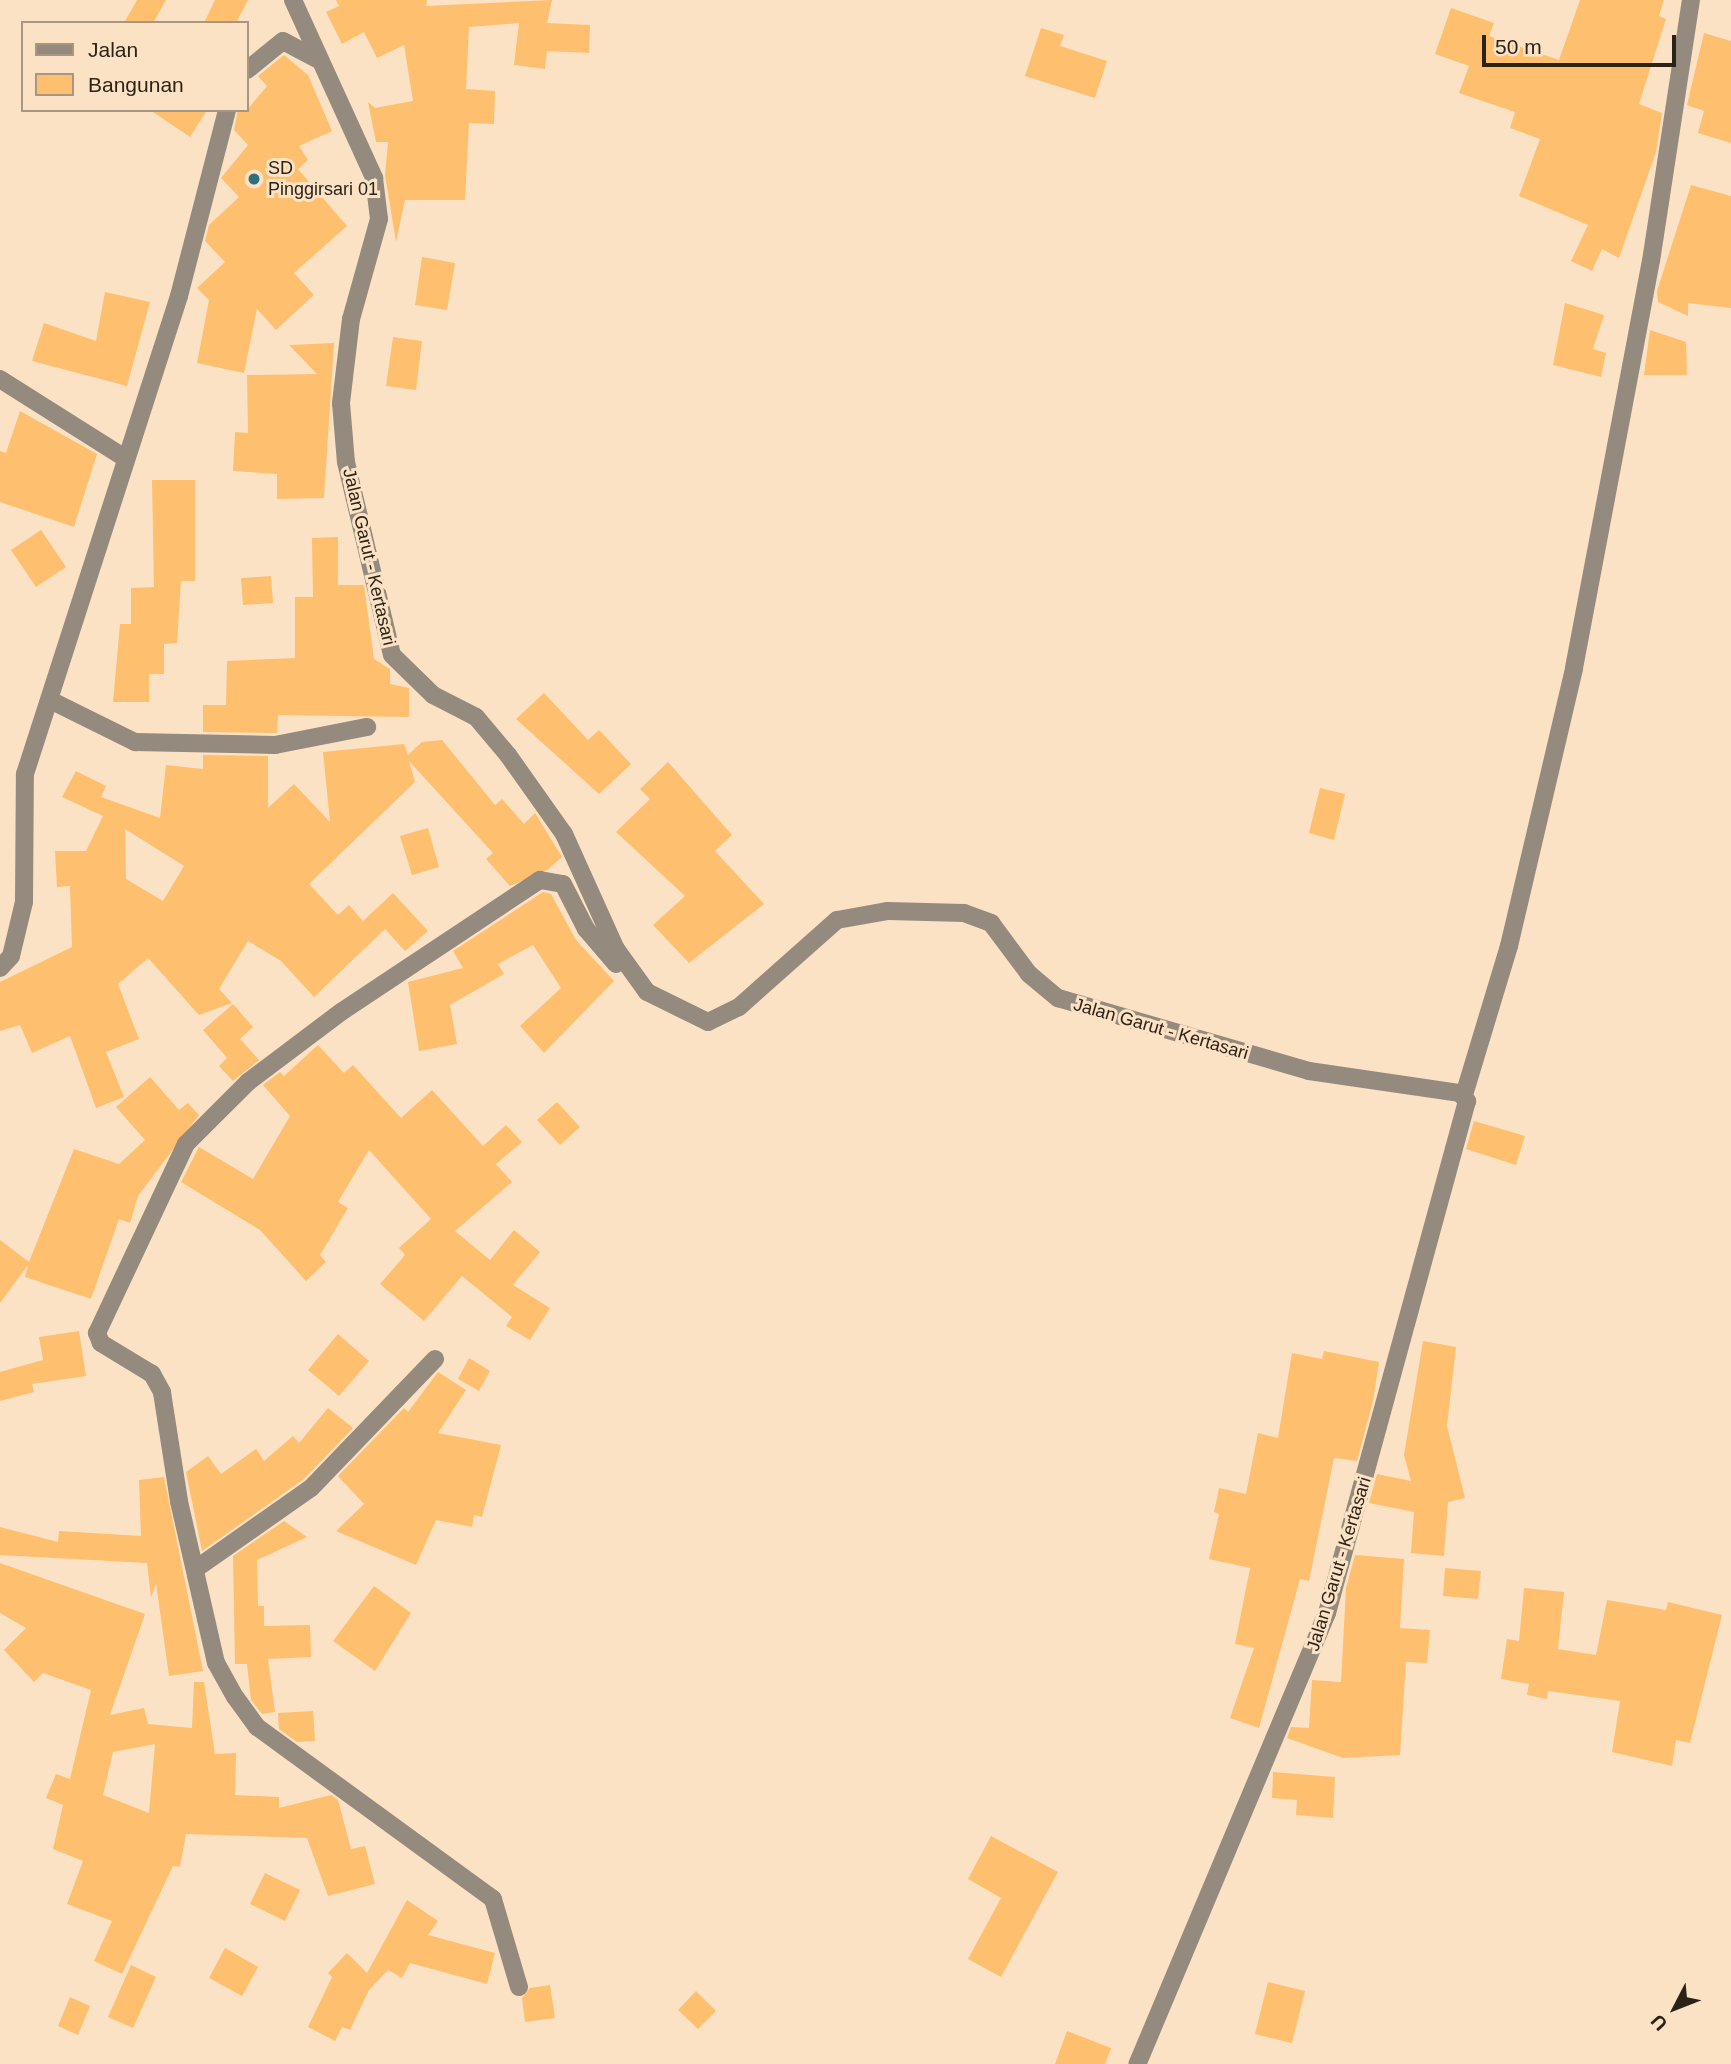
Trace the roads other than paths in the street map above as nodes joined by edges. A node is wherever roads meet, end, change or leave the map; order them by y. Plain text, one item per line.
1 (293, 0) edge
2 (1691, 0) edge
3 (320, 61) junction
4 (248, 69) edge
5 (226, 112) edge
6 (0, 379) edge
7 (125, 458) junction
8 (52, 701) junction
9 (367, 727) dead end
10 (0, 968) edge
11 (647, 992) junction
12 (1464, 1096) junction
13 (435, 1359) dead end
14 (197, 1568) junction
15 (519, 1987) dead end
16 (1137, 2064) edge

1 - 3 street, Jalan Garut - Kertasari
2 - 12 street
3 - 4 street
3 - 11 street, Jalan Garut - Kertasari
5 - 7 street
6 - 7 street
7 - 8 street
8 - 9 street
8 - 10 street
11 - 12 street, Jalan Garut - Kertasari
11 - 14 street
12 - 16 street, Jalan Garut - Kertasari
13 - 14 street
14 - 15 street

